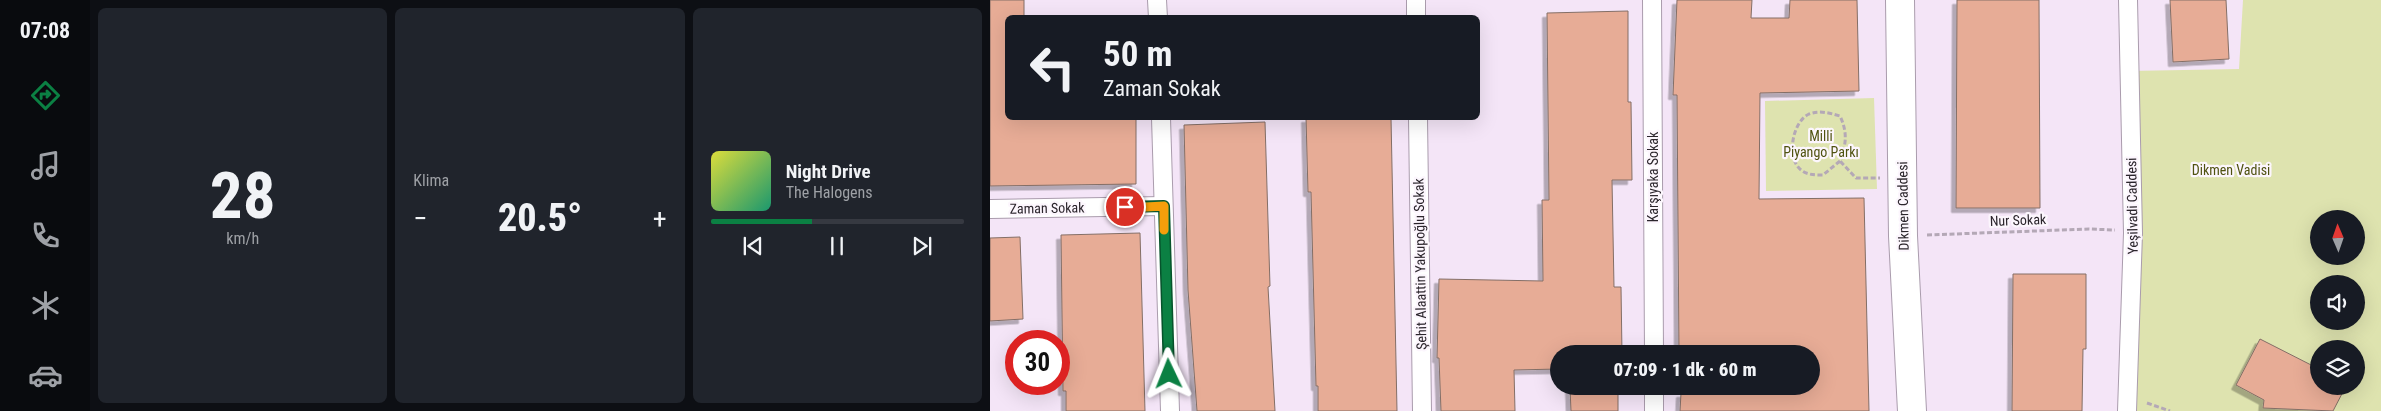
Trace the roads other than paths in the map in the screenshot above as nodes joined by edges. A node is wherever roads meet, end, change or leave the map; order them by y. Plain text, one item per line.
1 (1157, 0) edge
2 (1416, 0) edge
3 (1652, 0) edge
4 (1900, 0) edge
5 (2128, 0) edge
6 (1158, 15) edge
7 (1416, 15) edge
8 (1161, 120) edge
9 (1418, 120) edge
10 (1164, 206) junction
11 (990, 209) edge
12 (1654, 345) edge
13 (1654, 395) edge
14 (2127, 404) edge
15 (1170, 411) edge
16 (1422, 411) edge
17 (1654, 411) edge
18 (1912, 411) edge

1 - 6 street
2 - 7 street
3 - 12 street, Karşıyaka Sokak
4 - 18 main road, Dikmen Caddesi
5 - 14 street, Yeşilvadi Caddesi
8 - 10 street
9 - 16 street, Şehit Alaattin Yakupoğlu Sokak
10 - 11 street, Zaman Sokak
10 - 15 street
13 - 17 street

